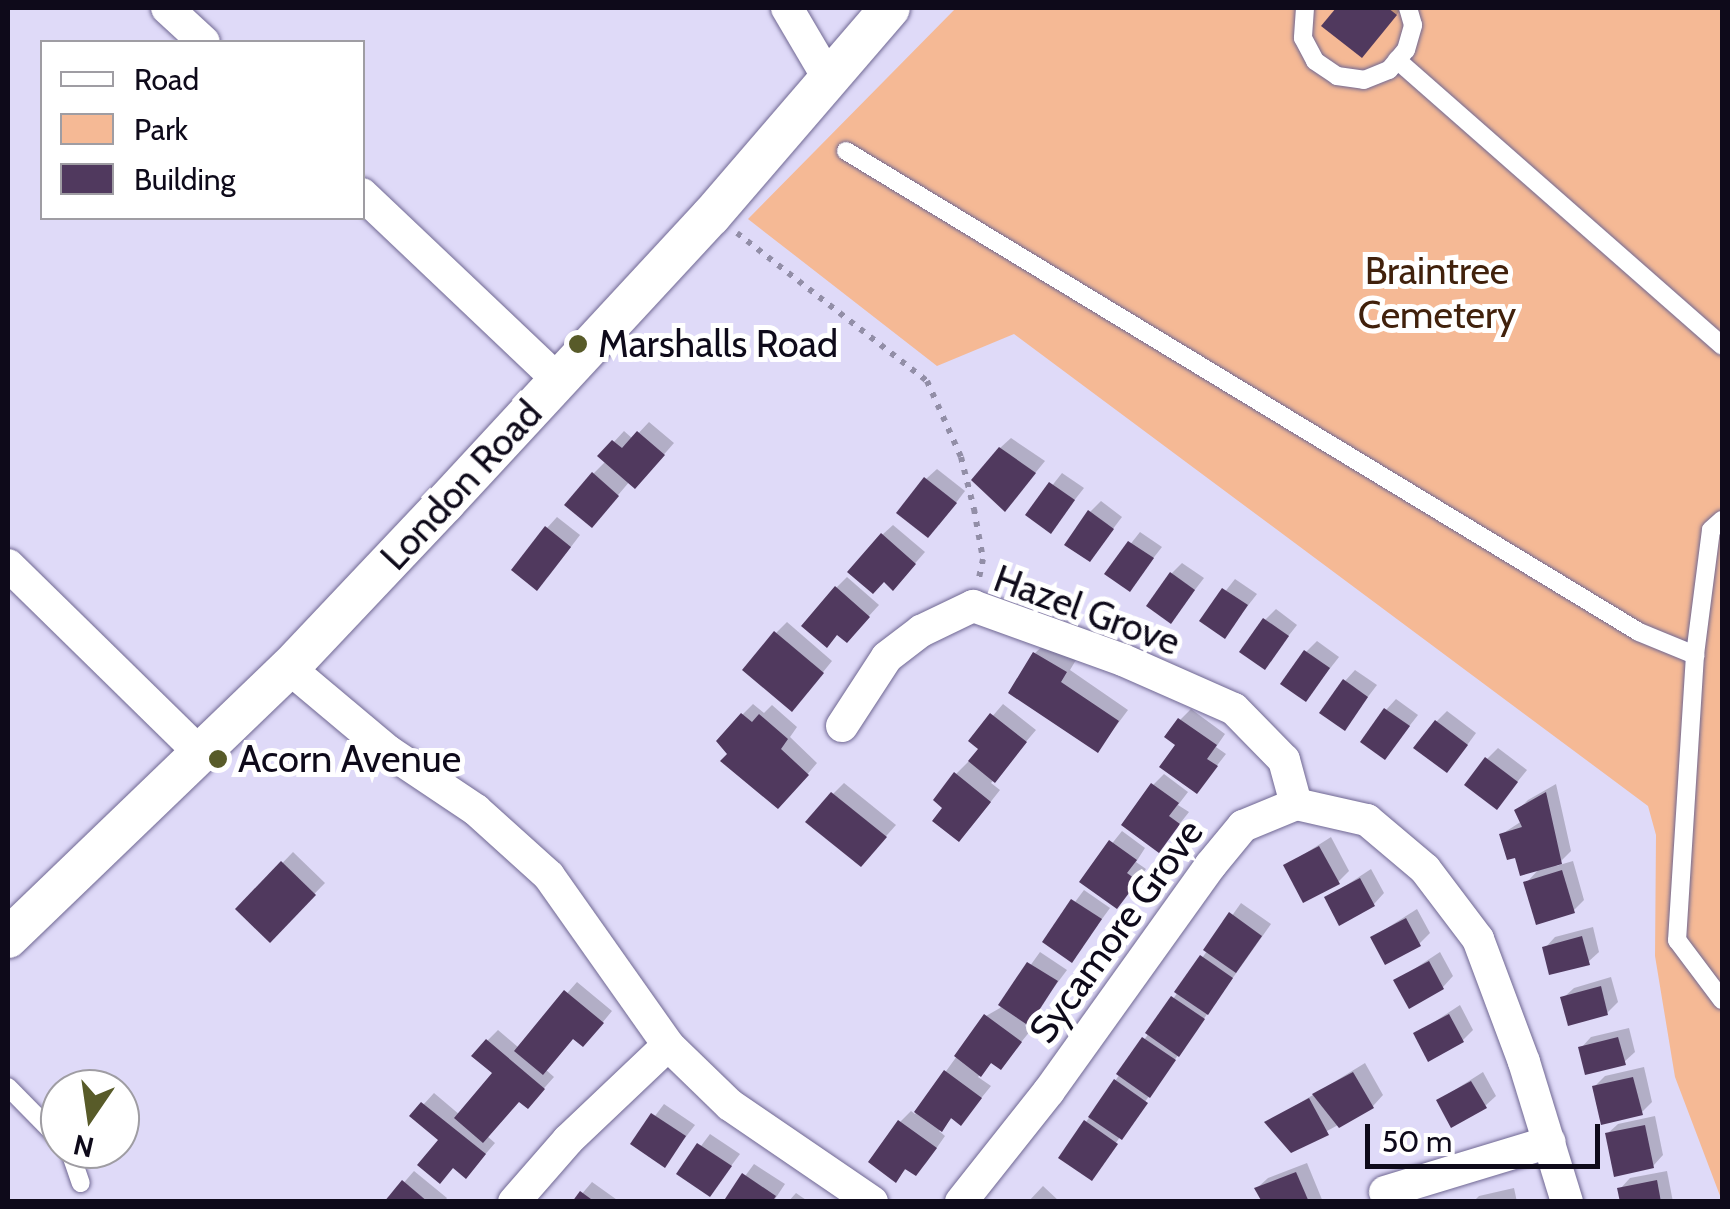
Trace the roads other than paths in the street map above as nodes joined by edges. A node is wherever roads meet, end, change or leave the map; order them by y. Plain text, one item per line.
1 (168, 8) edge
2 (787, 8) edge
3 (890, 8) edge
4 (1305, 8) edge
5 (1408, 8) edge
6 (202, 40) edge
7 (1398, 60) junction
8 (827, 76) junction
9 (846, 150) dead end
10 (365, 197) edge
11 (1722, 346) edge
12 (558, 380) junction
13 (1722, 520) edge
14 (8, 565) edge
15 (1695, 656) junction
16 (289, 668) junction
17 (842, 726) dead end
18 (199, 752) junction
19 (1296, 804) junction
20 (8, 938) edge
21 (1722, 1000) edge
22 (668, 1045) junction
23 (8, 1086) edge
24 (40, 1119) edge
25 (1550, 1142) junction
26 (76, 1169) edge
27 (81, 1184) dead end
28 (1385, 1192) dead end
29 (514, 1202) edge
30 (872, 1202) edge
31 (961, 1202) edge
32 (1567, 1202) edge

1 - 6 street
2 - 8 street
3 - 8 street, London Road
4 - 7 lane
5 - 7 lane
7 - 11 lane
8 - 12 street, London Road
9 - 15 lane
10 - 12 street
12 - 16 street, London Road
13 - 15 lane
14 - 18 street
15 - 21 lane
16 - 18 street, London Road
16 - 22 street
17 - 19 street, Hazel Grove
18 - 20 street, London Road
19 - 25 street
19 - 31 street, Sycamore Grove
22 - 29 street
22 - 30 street
23 - 24 lane
25 - 28 street
25 - 32 street
26 - 27 lane

